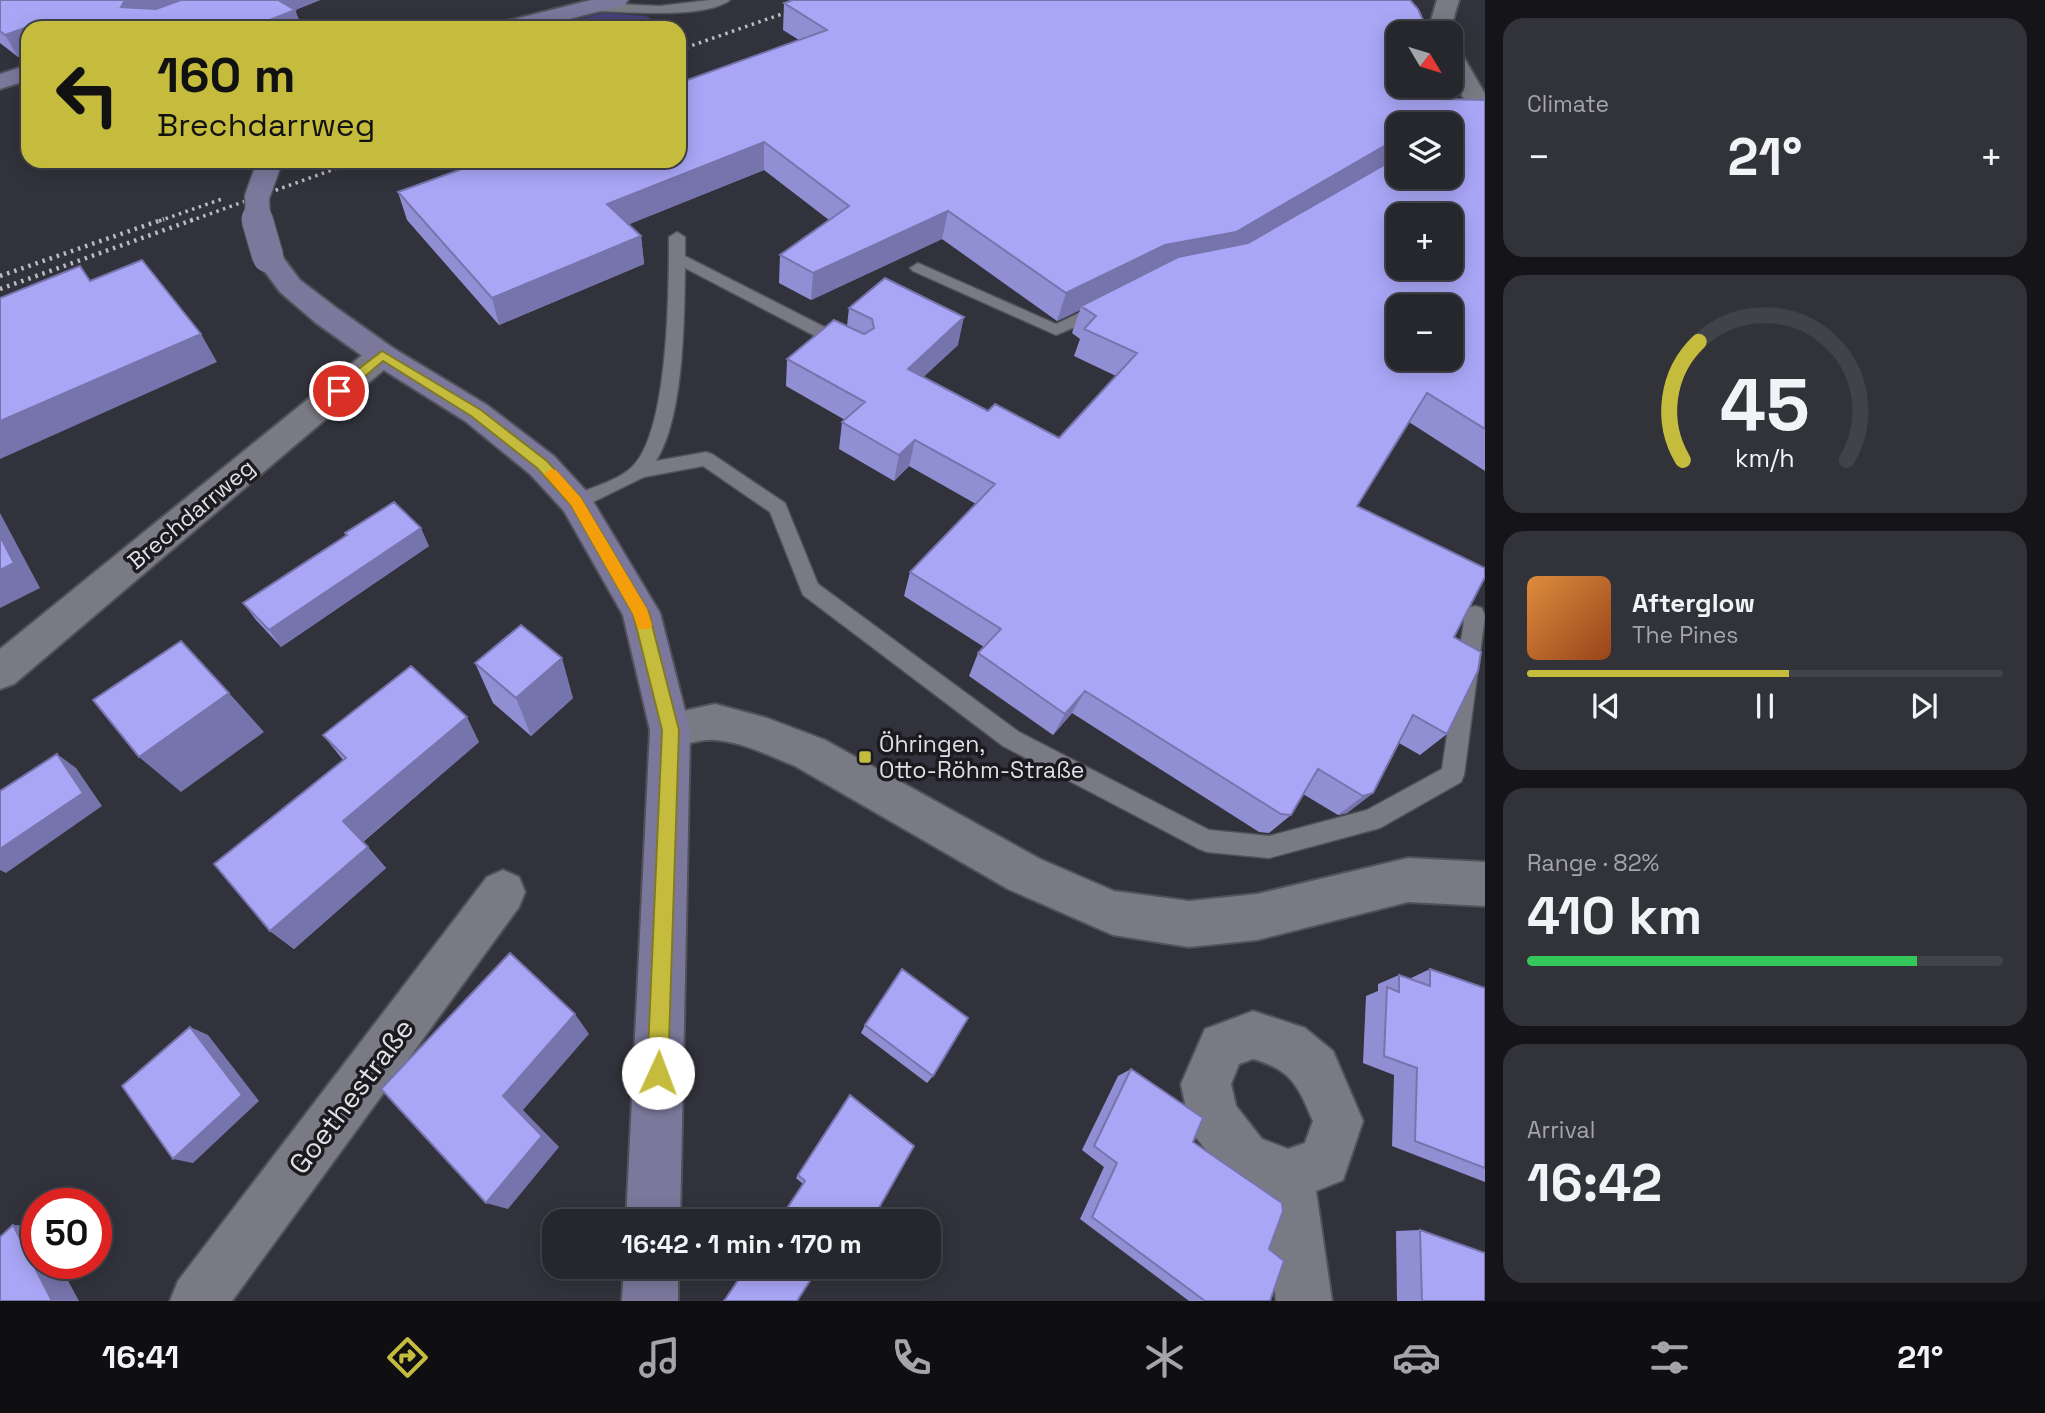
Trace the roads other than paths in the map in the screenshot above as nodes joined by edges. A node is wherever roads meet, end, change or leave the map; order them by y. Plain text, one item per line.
1 (617, 0) edge
2 (646, 0) edge
3 (724, 0) edge
4 (1448, 0) edge
5 (595, 7) junction
6 (659, 10) junction
7 (536, 21) edge
8 (1442, 21) edge
9 (21, 74) edge
10 (1463, 76) edge
11 (0, 82) edge
12 (1485, 116) edge
13 (266, 168) edge
14 (677, 237) dead end
15 (677, 258) junction
16 (918, 268) dead end
17 (1114, 302) edge
18 (861, 353) edge
19 (382, 355) junction
20 (640, 471) junction
21 (576, 502) junction
22 (1475, 614) edge
23 (0, 672) edge
24 (670, 730) junction
25 (1485, 884) edge
26 (503, 892) dead end
27 (1288, 1175) dead end
28 (653, 1209) edge
29 (651, 1279) edge
30 (198, 1301) edge
31 (650, 1301) edge
32 (1304, 1301) edge

1 - 5 main road
2 - 6 lane
3 - 6 lane
4 - 8 street
5 - 6 lane
5 - 7 main road
9 - 11 main road
10 - 12 street
13 - 19 main road, bridge
14 - 15 lane
15 - 18 lane
15 - 20 lane
16 - 17 lane
19 - 21 main road
19 - 23 street, Brechdarrweg
20 - 21 lane
20 - 22 lane
21 - 24 main road
24 - 25 street
24 - 28 main road
26 - 30 street, Goethestraße
27 - 32 street
29 - 31 main road

